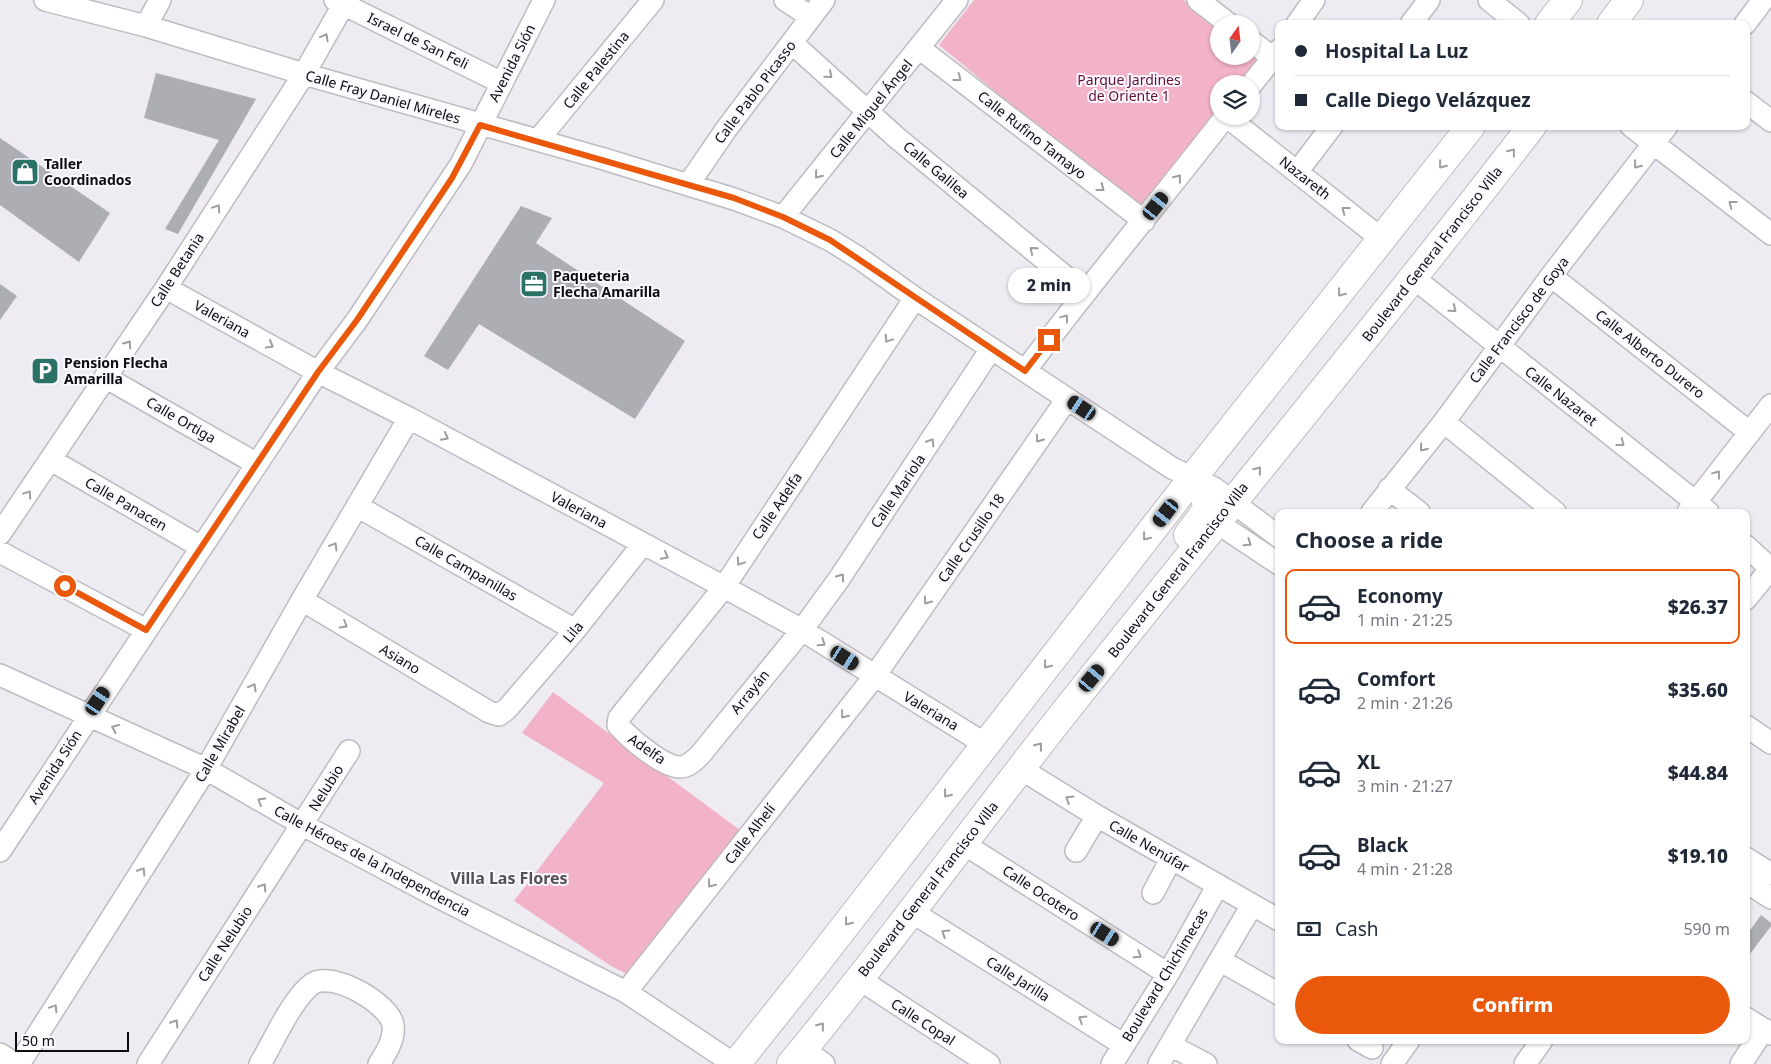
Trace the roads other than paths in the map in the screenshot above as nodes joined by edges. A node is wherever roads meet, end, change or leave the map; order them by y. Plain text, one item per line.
1 (45, 0) edge
2 (160, 0) edge
3 (544, 0) edge
4 (654, 0) edge
5 (785, 0) edge
6 (824, 0) edge
7 (957, 0) edge
8 (1198, 0) edge
9 (1314, 0) edge
10 (1429, 0) edge
11 (1489, 0) edge
12 (1568, 0) edge
13 (1629, 0) edge
14 (341, 2) edge
15 (1765, 6) edge
16 (1217, 15) edge
17 (810, 17) junction
18 (1300, 20) edge
19 (1414, 20) edge
20 (1514, 20) edge
21 (1552, 20) edge
22 (1613, 20) edge
23 (1749, 20) edge
24 (146, 26) junction
25 (792, 43) junction
26 (1260, 46) edge
27 (919, 48) junction
28 (1275, 53) edge
29 (1275, 55) edge
30 (304, 74) junction
31 (1259, 75) edge
32 (502, 83) junction
33 (1750, 105) edge
34 (869, 112) junction
35 (1771, 121) edge
36 (480, 125) junction
37 (1219, 125) edge
38 (1238, 125) edge
39 (1329, 130) edge
40 (1468, 130) edge
41 (1529, 130) edge
42 (1636, 130) edge
43 (1663, 130) edge
44 (538, 140) junction
45 (1654, 144) junction
46 (1298, 172) junction
47 (688, 185) junction
48 (783, 217) junction
49 (1144, 221) junction
50 (1771, 234) edge
51 (1383, 240) junction
52 (1551, 276) junction
53 (1415, 279) junction
54 (166, 288) junction
55 (1084, 292) junction
56 (915, 298) junction
57 (1499, 346) junction
58 (991, 349) junction
59 (1025, 371) junction
60 (318, 372) junction
61 (105, 377) junction
62 (1067, 399) junction
63 (1771, 405) edge
64 (409, 418) junction
65 (1444, 422) junction
66 (1749, 432) junction
67 (50, 460) junction
68 (257, 464) junction
69 (1187, 479) junction
70 (1389, 489) junction
71 (357, 506) junction
72 (1374, 509) edge
73 (1415, 509) edge
74 (1551, 509) edge
75 (1697, 509) edge
76 (1218, 512) junction
77 (0, 534) edge
78 (1275, 535) edge
79 (642, 544) junction
80 (201, 547) junction
81 (1750, 550) edge
82 (0, 552) edge
83 (1275, 561) edge
84 (1771, 568) edge
85 (724, 587) junction
86 (1750, 594) edge
87 (302, 600) junction
88 (146, 630) junction
89 (575, 630) junction
90 (802, 630) junction
91 (0, 675) edge
92 (874, 677) junction
93 (630, 706) joint
94 (498, 715) joint
95 (88, 716) junction
96 (1750, 729) edge
97 (1771, 742) edge
98 (985, 744) junction
99 (349, 751) dead end
100 (700, 756) joint
101 (206, 769) junction
102 (1021, 769) junction
103 (1097, 816) junction
104 (303, 825) junction
105 (3, 840) edge
106 (964, 844) junction
107 (1076, 851) dead end
108 (1171, 859) junction
109 (1750, 861) edge
110 (1771, 874) edge
111 (1218, 885) junction
112 (1750, 885) edge
113 (1153, 893) dead end
114 (1771, 898) edge
115 (1252, 905) junction
116 (912, 912) junction
117 (1275, 918) edge
118 (1221, 961) junction
119 (811, 970) junction
120 (1168, 974) junction
121 (859, 979) junction
122 (626, 992) junction
123 (1275, 992) edge
124 (1750, 1021) edge
125 (1767, 1032) edge
126 (1406, 1044) edge
127 (1539, 1044) edge
128 (1170, 1045) junction
129 (1124, 1046) junction
130 (0, 1054) edge
131 (806, 1059) edge
132 (17, 1064) edge
133 (148, 1064) edge
134 (260, 1064) edge
135 (379, 1064) edge
136 (735, 1064) edge
137 (763, 1064) edge
138 (988, 1064) edge
139 (1112, 1064) edge
140 (1159, 1064) edge
141 (1206, 1064) edge
142 (1392, 1064) edge
143 (1525, 1064) edge
144 (1741, 1064) edge

1 - 24 street, Calle Fray Daniel Mireles
2 - 24 street
3 - 32 street, Avenida Sión
4 - 44 street, Calle Palestina
5 - 17 street
6 - 17 street, Calle Pablo Picasso
7 - 27 street, Calle Miguel Ángel
8 - 16 street
9 - 18 street
10 - 19 street
11 - 20 street
12 - 21 main road
13 - 22 main road
30 -> 14 street, Calle Betania
14 - 32 street, Israel de San Feli
15 - 23 street
17 - 25 street, Calle Pablo Picasso
24 - 30 street, Calle Fray Daniel Mireles
25 -> 34 street, Calle Galilea
25 - 47 street, Calle Pablo Picasso
26 - 28 street
27 - 34 street, Calle Miguel Ángel
27 -> 49 street, Calle Rufino Tamayo
29 - 31 street
30 - 36 street, Calle Fray Daniel Mireles
54 -> 30 street, Calle Betania
32 - 36 street, Avenida Sión
33 - 35 street
34 -> 48 street, Calle Miguel Ángel
55 -> 34 street, Calle Galilea
36 - 44 street, Calle Fray Daniel Mireles
36 - 60 street, Avenida Sión
49 -> 37 street
38 - 46 street, Nazareth
39 - 46 street
40 -> 51 main road
53 -> 41 main road, Boulevard General Francisco Villa
42 - 45 street
43 - 45 street, Calle Francisco de Goya
44 - 47 street, Calle Fray Daniel Mireles
50 -> 45 street
45 -> 52 street, Calle Francisco de Goya
51 -> 46 street, Nazareth
47 - 48 street, Calle Fray Daniel Mireles
48 - 56 street, Calle Fray Daniel Mireles
49 - 55 street
51 -> 69 main road
52 - 57 street, Calle Francisco de Goya
52 - 66 street, Calle Alberto Durero
53 -> 57 street, Calle Nazaret
76 -> 53 main road, Boulevard General Francisco Villa
54 -> 60 street, Valeriana
61 -> 54 street, Calle Betania
59 -> 55 street
56 - 58 street, Calle Fray Daniel Mireles
56 -> 85 street, Calle Adelfa
57 - 65 street, Calle Francisco de Goya
57 -> 75 street, Calle Nazaret
58 - 59 street, Calle Fray Daniel Mireles
90 -> 58 street, Calle Mariola
59 - 62 street, Calle Fray Daniel Mireles
60 - 64 street, Valeriana
60 - 68 street, Avenida Sión
61 - 67 street, Calle Betania
61 - 68 street, Calle Ortiga
62 - 69 street, Calle Fray Daniel Mireles
62 -> 92 street, Calle Crusillo 18
63 - 66 street
64 - 71 street, Calle Mirabel
64 -> 79 street, Valeriana
65 -> 70 street, Calle Francisco de Goya
65 - 74 street
75 -> 66 street
77 -> 67 street, Calle Betania
67 - 80 street, Calle Panacen
68 - 80 street, Avenida Sión
69 - 76 main road
69 -> 98 main road
70 - 72 street, Calle Francisco de Goya
70 - 73 street
87 -> 71 street, Calle Mirabel
71 - 89 street, Calle Campanillas
76 - 78 street
76 -> 83 street
102 -> 76 main road, Boulevard General Francisco Villa
79 -> 85 street, Valeriana
79 - 89 street, Lila
80 - 88 street, Avenida Sión
81 - 84 street
82 - 88 street
84 - 86 street
85 - 90 street, Valeriana
85 - 93 street, Calle Adelfa
87 -> 94 street, Asiano
101 -> 87 street, Calle Mirabel
88 - 95 street, Avenida Sión
89 - 94 street, Lila
90 -> 92 street, Valeriana
90 - 100 street, Arrayán
91 - 95 street, Calle Héroes de la Independencia
92 - 98 street, Valeriana
92 -> 122 street, Calle Alhelí
93 - 100 street, Adelfa
101 -> 95 street, Calle Héroes de la Independencia
95 - 105 street, Avenida Sión
96 - 97 street
98 -> 119 main road
99 - 104 street, Nelubio
104 -> 101 street, Calle Héroes de la Independencia
132 -> 101 street, Calle Mirabel
103 -> 102 street, Calle Nenúfar
102 - 106 main road, Boulevard General Francisco Villa
103 - 107 street
103 - 108 street, Calle Nenúfar
104 - 122 street, Calle Héroes de la Independencia
133 -> 104 street, Calle Nelubio
106 - 116 main road, Boulevard General Francisco Villa
106 -> 120 street, Calle Ocotero
108 - 111 street, Calle Nenúfar
108 - 113 street
109 - 110 street
111 - 115 street, Calle Nenúfar
111 - 120 street, Boulevard Chichimecas
112 - 114 street
115 - 117 street, Calle Nenúfar
115 - 118 street
116 - 121 main road, Boulevard General Francisco Villa
129 -> 116 street, Calle Jarilla
118 - 123 street
118 - 128 street
119 - 136 main road
119 - 137 main road
120 - 129 street, Boulevard Chichimecas
131 -> 121 main road, Boulevard General Francisco Villa
121 - 138 street, Calle Copal
122 - 136 street, Calle Héroes de la Independencia
124 - 125 street
125 - 144 street
126 - 142 street
127 - 143 street
128 - 140 street
128 - 141 street
129 - 139 street, Boulevard Chichimecas
130 - 132 street
134 - 135 street

